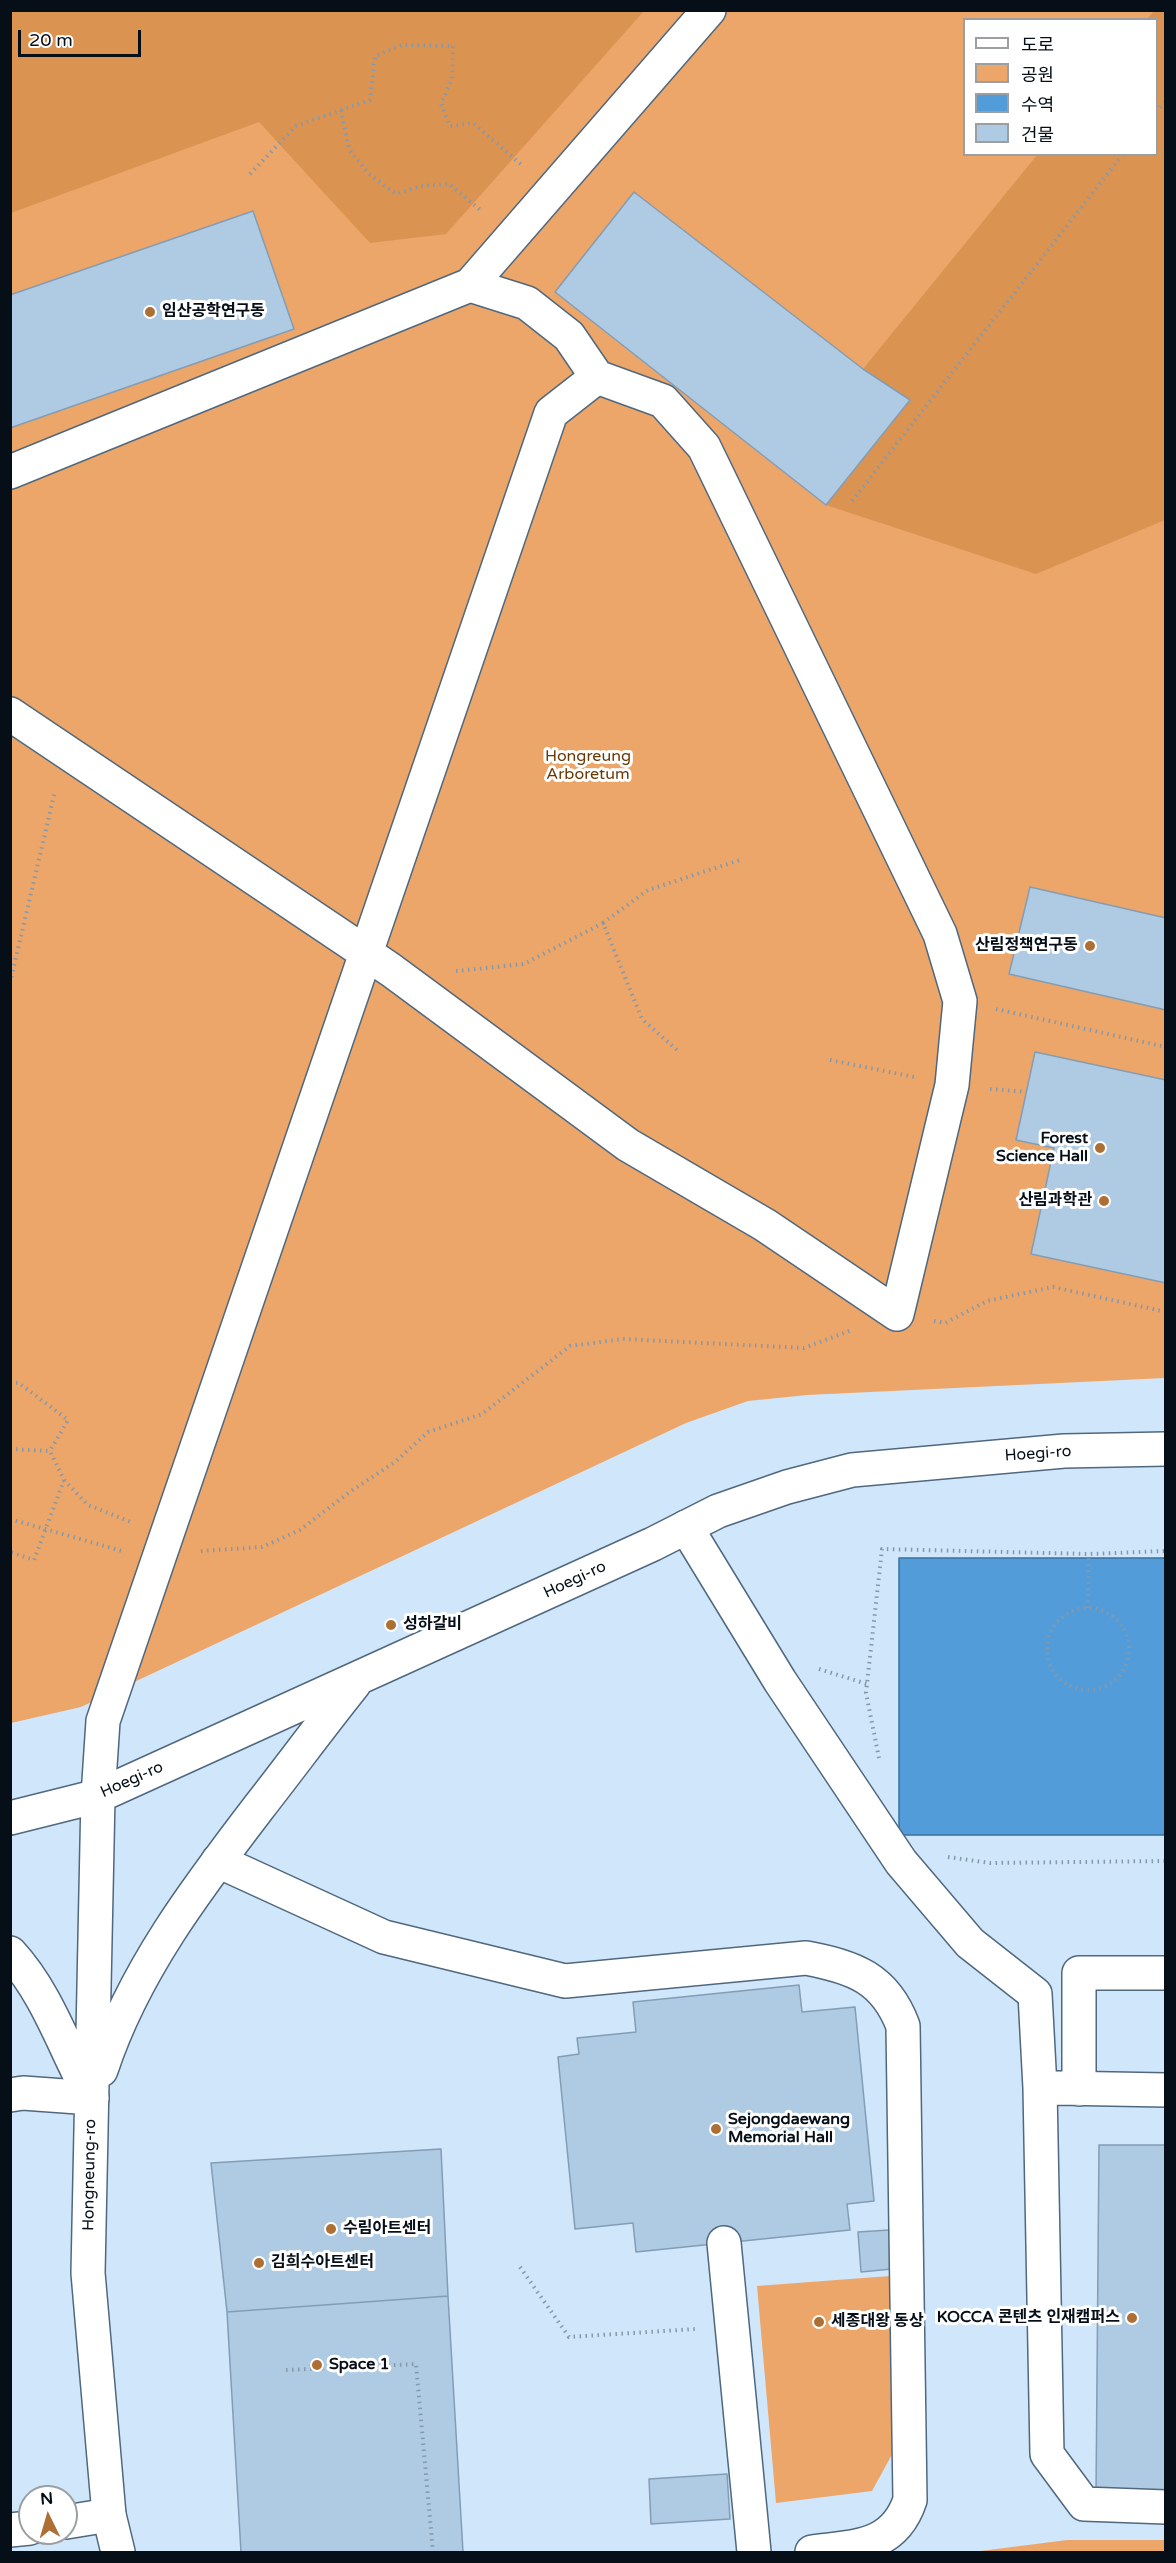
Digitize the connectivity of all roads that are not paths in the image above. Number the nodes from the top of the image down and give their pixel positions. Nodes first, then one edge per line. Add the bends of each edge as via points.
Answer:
1 (709, 10) edge
2 (470, 285) junction
3 (597, 377) junction
4 (10, 472) edge
5 (10, 714) edge
6 (366, 953) junction
7 (1166, 1449) edge
8 (687, 1527) junction
9 (359, 1679) junction
10 (98, 1797) junction
11 (10, 1818) edge
12 (218, 1861) junction
13 (10, 1953) edge
14 (1166, 1973) edge
15 (1040, 2088) junction
16 (1079, 2089) junction
17 (1166, 2090) edge
18 (10, 2095) edge
19 (92, 2098) junction
20 (724, 2243) dead end
21 (1166, 2507) edge
22 (110, 2515) junction
23 (78, 2520) edge
24 (117, 2553) edge
25 (754, 2553) edge
26 (812, 2553) edge

1 - 2 main road
2 - 3 main road via 527,303 569,336
2 - 4 main road
3 - 6 main road, Hongneung-ro via 551,413
3 - 6 main road via 663,401 704,447 940,934 960,1001 952,1085 897,1314 765,1225 628,1145
5 - 6 main road
6 - 10 main road, Hongneung-ro via 103,1720
7 - 8 main road, Hoegi-ro via 1064,1451 852,1470 767,1494
8 - 9 main road, Hoegi-ro
8 - 15 main road via 780,1681 902,1862 970,1942 1035,1994
9 - 10 main road, Hoegi-ro
9 - 12 main road
10 - 11 main road, Hoegi-ro
10 - 19 main road, Hongneung-ro
12 - 19 main road via 140,1980 112,2035
12 - 26 main road via 384,1938 565,1981 806,1958 833,1963 869,1978 894,2002 903,2026 910,2500 904,2518 888,2536 860,2546
13 - 19 main road via 40,1992
14 - 16 main road via 1079,1973
15 - 16 main road
15 - 21 main road via 1047,2454 1084,2504
16 - 17 main road
18 - 19 main road
19 - 22 main road, Hongneung-ro via 88,2273
20 - 25 main road
22 - 23 main road
22 - 24 main road, Hongneung-ro

